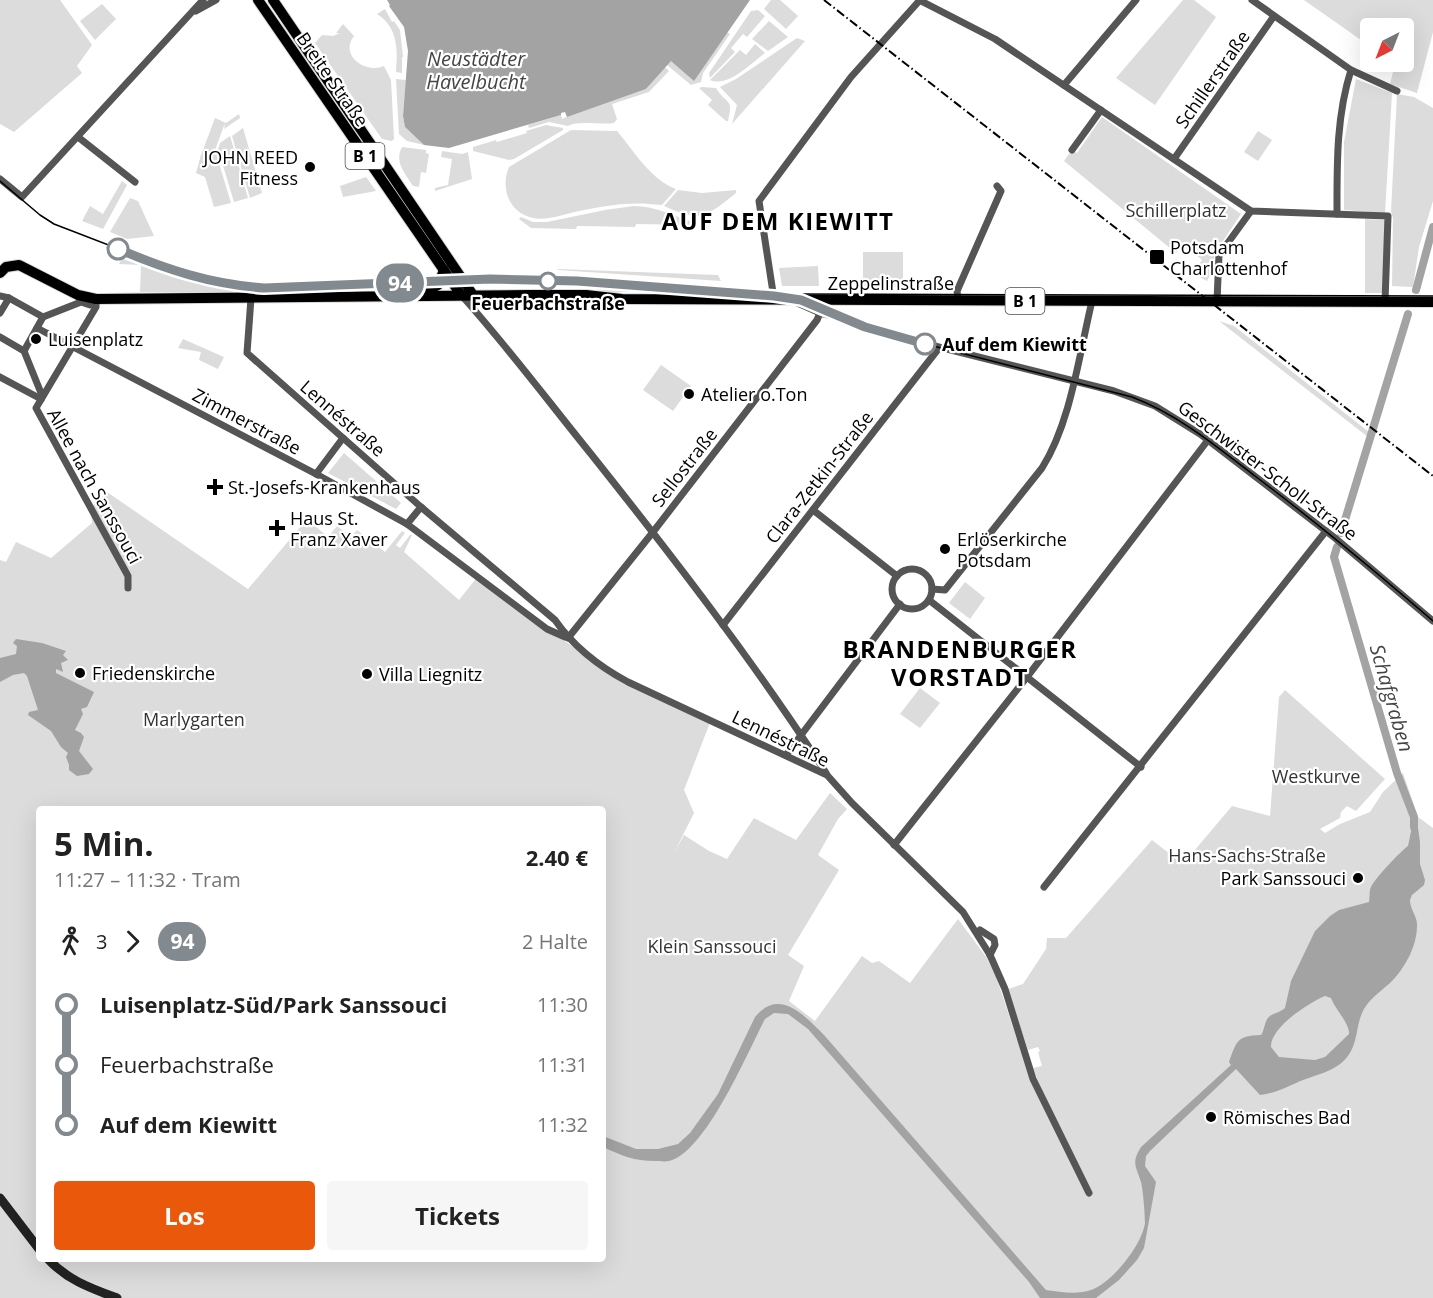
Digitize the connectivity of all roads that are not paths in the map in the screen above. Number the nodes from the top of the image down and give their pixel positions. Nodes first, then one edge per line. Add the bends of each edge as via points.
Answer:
1 (203, 0) edge
2 (216, 0) edge
3 (258, 0) edge
4 (273, 0) edge
5 (919, 0) edge
6 (1136, 0) edge
7 (1252, 0) edge
8 (191, 14) junction
9 (1274, 16) junction
10 (1351, 70) junction
11 (1064, 85) junction
12 (1397, 91) dead end
13 (1101, 110) junction
14 (78, 136) junction
15 (1072, 150) dead end
16 (1174, 159) junction
17 (0, 179) edge
18 (135, 182) dead end
19 (997, 186) dead end
20 (1251, 211) junction
21 (1337, 214) junction
22 (3, 270) edge
23 (444, 270) junction
24 (421, 295) junction
25 (461, 295) junction
26 (473, 295) junction
27 (0, 297) edge
28 (9, 298) junction
29 (251, 298) junction
30 (774, 299) junction
31 (789, 300) junction
32 (958, 300) junction
33 (1092, 301) junction
34 (1217, 301) junction
35 (93, 302) junction
36 (1385, 302) junction
37 (1433, 302) edge
38 (0, 313) edge
39 (820, 313) junction
40 (43, 317) junction
41 (37, 328) junction
42 (0, 337) edge
43 (72, 346) junction
44 (939, 348) junction
45 (24, 351) junction
46 (0, 377) edge
47 (1073, 381) junction
48 (41, 396) junction
49 (343, 438) junction
50 (1208, 440) junction
51 (316, 474) junction
52 (421, 507) junction
53 (813, 510) junction
54 (407, 524) junction
55 (1326, 531) junction
56 (653, 532) junction
57 (897, 576) junction
58 (128, 588) dead end
59 (932, 589) junction
60 (929, 600) junction
61 (900, 604) junction
62 (1433, 621) edge
63 (723, 625) junction
64 (567, 638) junction
65 (1027, 677) junction
66 (801, 735) junction
67 (786, 755) junction
68 (1141, 767) junction
69 (827, 775) junction
70 (894, 845) junction
71 (1044, 887) dead end
72 (980, 929) junction
73 (990, 955) junction
74 (1089, 1193) dead end
75 (0, 1198) edge
76 (36, 1245) edge
77 (51, 1262) edge
78 (117, 1298) edge

1 - 8 street
2 - 8 street
3 - 23 main road, Breite Straße / B 1
4 - 26 main road, Breite Straße / B 1
5 - 11 street via 995,39
5 - 30 street via 851,77 759,201
6 - 11 street
7 - 9 street
8 - 14 street
9 - 10 street
9 - 16 street, Schillerstraße
10 - 12 street
10 - 21 street via 1343,94 1338,142
11 - 13 street
13 - 15 street
13 - 16 street
14 - 17 street via 22,197
14 - 18 street
16 - 20 street
19 - 32 street via 1001,191 957,291
20 - 21 street
20 - 34 street via 1219,255
21 - 36 street via 1388,216
22 - 35 main road via 19,265
23 - 24 main road via 438,285
23 - 25 main road, Breite Straße / B 1
24 - 25 main road, Zeppelinstraße
24 - 29 main road, Zeppelinstraße
25 - 26 main road, Zeppelinstraße / B 1
25 - 56 street
26 - 30 main road, Zeppelinstraße / B 1
27 - 28 street
28 - 38 street
28 - 40 street
29 - 35 main road, Zeppelinstraße
29 - 49 street, Lennéstraße via 247,353
30 - 31 main road, Zeppelinstraße / B 1
31 - 32 main road, Zeppelinstraße / B 1
31 - 39 street, Geschwister-Scholl-Straße
32 - 33 main road, Zeppelinstraße / B 1
33 - 34 main road, Zeppelinstraße / B 1
33 - 47 street
34 - 36 main road, Zeppelinstraße / B 1
35 - 40 street via 81,302
35 - 43 street via 96,306
36 - 37 main road, Zeppelinstraße / B 1
39 - 44 street, Geschwister-Scholl-Straße
39 - 56 street, Sellostraße
40 - 41 street
41 - 43 street, Zimmerstraße
41 - 45 street
42 - 45 street
43 - 48 street
43 - 51 street, Zimmerstraße
44 - 47 street, Geschwister-Scholl-Straße
44 - 53 street, Clara-Zetkin-Straße
45 - 48 street
46 - 48 street
47 - 50 street, Geschwister-Scholl-Straße via 1149,403
47 - 59 street via 1060,433 1042,468 945,590
48 - 58 street, Allee nach Sanssouci via 36,408 128,576
49 - 51 street
49 - 52 street, Lennéstraße
50 - 55 street, Geschwister-Scholl-Straße
50 - 65 street
51 - 54 street, Zimmerstraße
52 - 54 street
52 - 64 street, Lennéstraße via 555,620
53 - 57 street
53 - 63 street, Clara-Zetkin-Straße
54 - 64 street, Lennéstraße via 548,630
55 - 62 street, Geschwister-Scholl-Straße
55 - 68 street
56 - 63 street
56 - 64 street, Sellostraße
57 - 59 street via 907,569 919,570 929,577
57 - 61 street via 892,588
59 - 60 street
60 - 61 street via 912,609
60 - 65 street
61 - 66 street
63 - 66 street
64 - 67 street, Lennéstraße via 621,678
65 - 68 street
65 - 70 street
66 - 67 street
66 - 69 street
67 - 69 street, Lennéstraße
68 - 71 street
69 - 70 street, Lennéstraße
70 - 72 street, Lennéstraße
72 - 73 street, Lennéstraße
72 - 73 street, Lennéstraße via 994,939
73 - 74 street, Lennéstraße via 1033,1078
75 - 76 street
77 - 78 street via 80,1284

